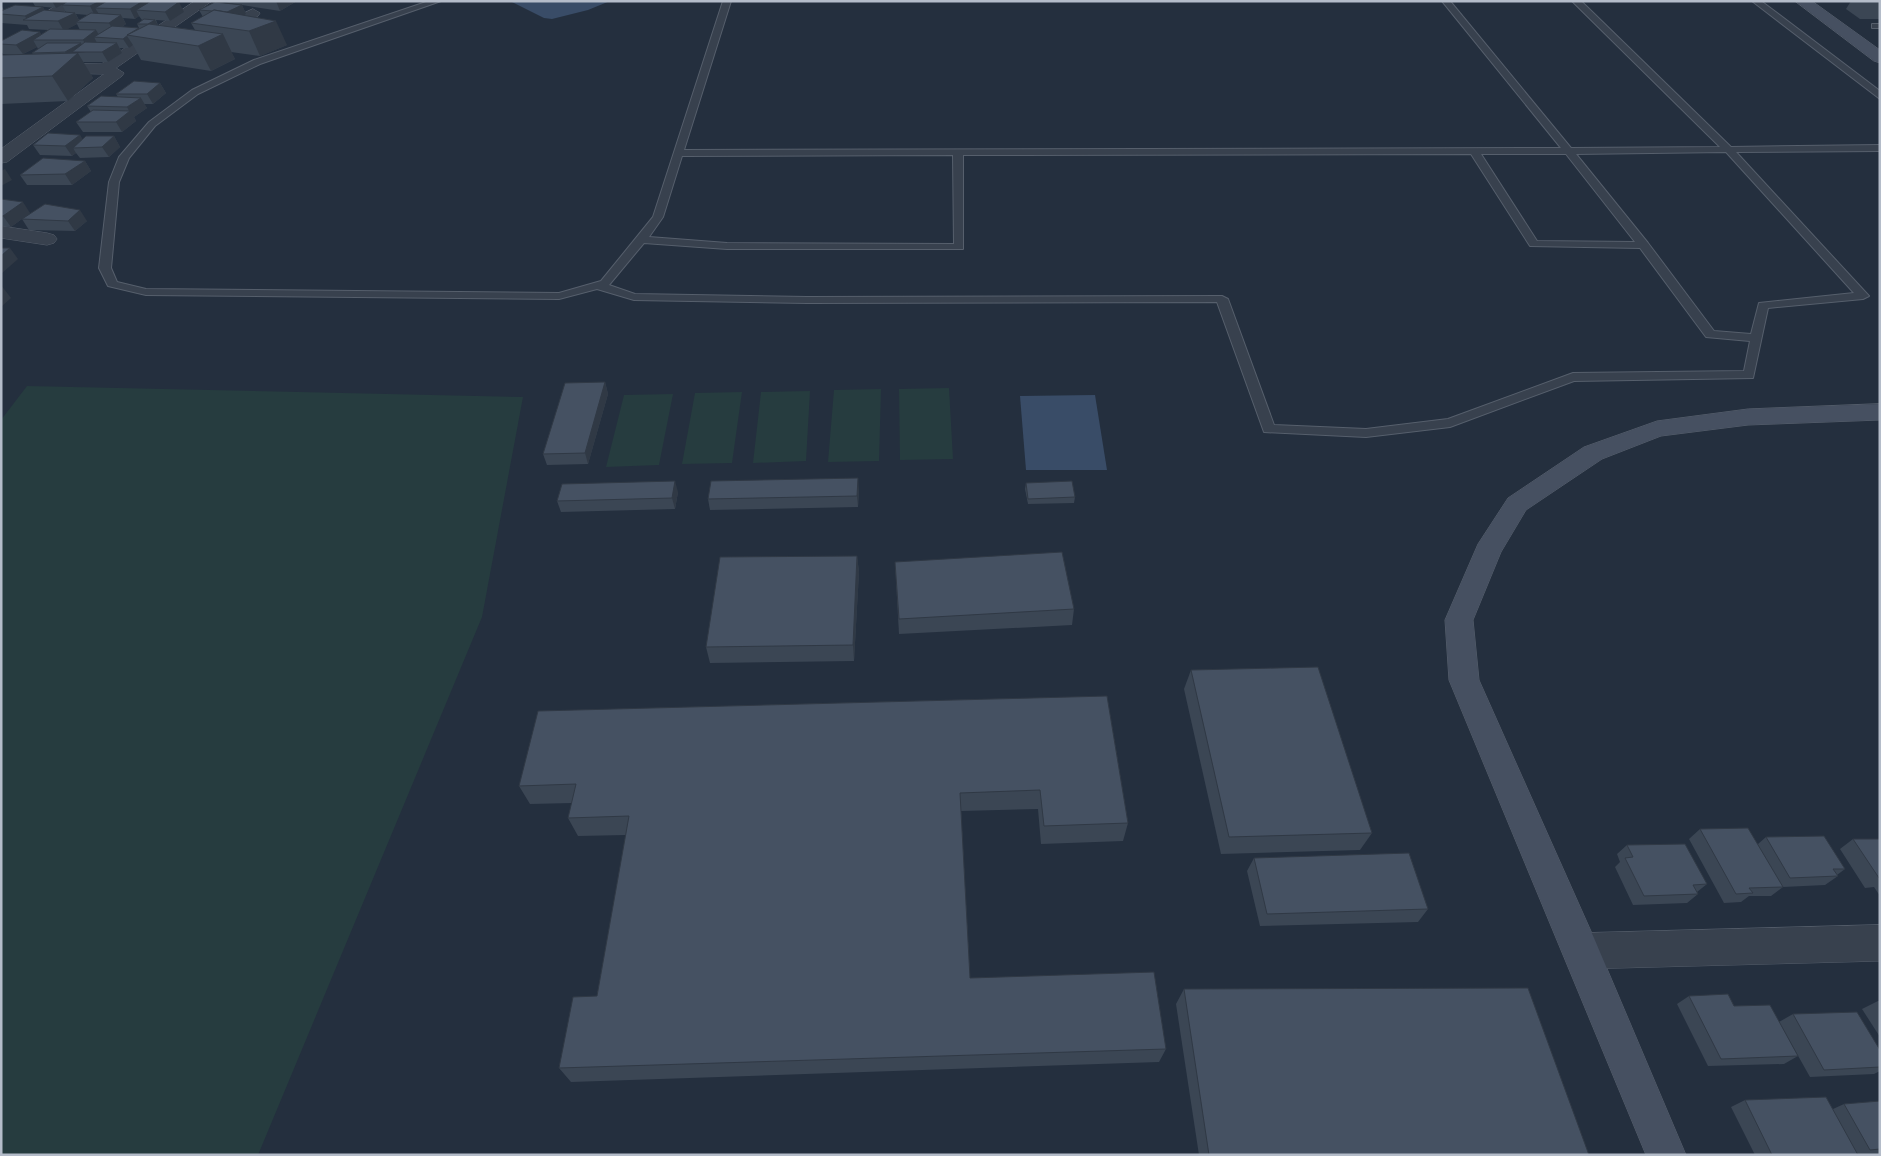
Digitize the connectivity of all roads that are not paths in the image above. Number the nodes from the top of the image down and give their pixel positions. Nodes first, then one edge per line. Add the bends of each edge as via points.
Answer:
1 (74, 1) edge
2 (205, 1) edge
3 (437, 1) edge
4 (727, 1) edge
5 (1446, 1) edge
6 (1576, 1) edge
7 (1756, 1) edge
8 (1802, 1) edge
9 (52, 13) edge
10 (253, 13) dead end
11 (144, 41) junction
12 (197, 42) edge
13 (171, 44) edge
14 (1880, 58) edge
15 (1, 67) edge
16 (104, 69) junction
17 (1880, 96) edge
18 (1880, 148) edge
19 (1729, 150) junction
20 (1570, 151) junction
21 (1474, 152) junction
22 (678, 153) junction
23 (958, 153) junction
24 (1, 158) edge
25 (1, 232) edge
26 (47, 239) dead end
27 (642, 240) junction
28 (1644, 245) junction
29 (597, 285) junction
30 (1756, 338) junction
31 (1880, 412) edge
32 (1880, 943) edge
33 (1581, 951) junction
34 (1666, 1155) edge

1 - 9 street
2 - 11 street
3 - 29 lane via 257,62 196,92 152,124 124,156 114,182 105,268 112,284 146,292 549,296
4 - 22 lane
5 - 20 lane
6 - 19 lane
7 - 17 lane
8 - 14 street
10 - 12 street
11 - 13 street
11 - 16 street
15 - 16 street
16 - 24 street via 116,73
18 - 19 lane
19 - 20 lane
19 - 30 lane via 1863,296 1763,305
20 - 21 lane
20 - 28 lane
21 - 23 lane
21 - 28 lane via 1534,244
22 - 23 lane
22 - 27 lane via 658,217
23 - 27 lane via 959,247 728,246
25 - 26 street
27 - 29 lane via 605,283
28 - 30 lane via 1710,334
29 - 30 lane via 634,297 1222,299 1269,429 1366,432 1450,423 1573,377 1749,375
31 - 33 street via 1748,417 1656,429 1593,453 1517,504 1488,551 1459,620 1464,680
32 - 33 street
33 - 34 street

